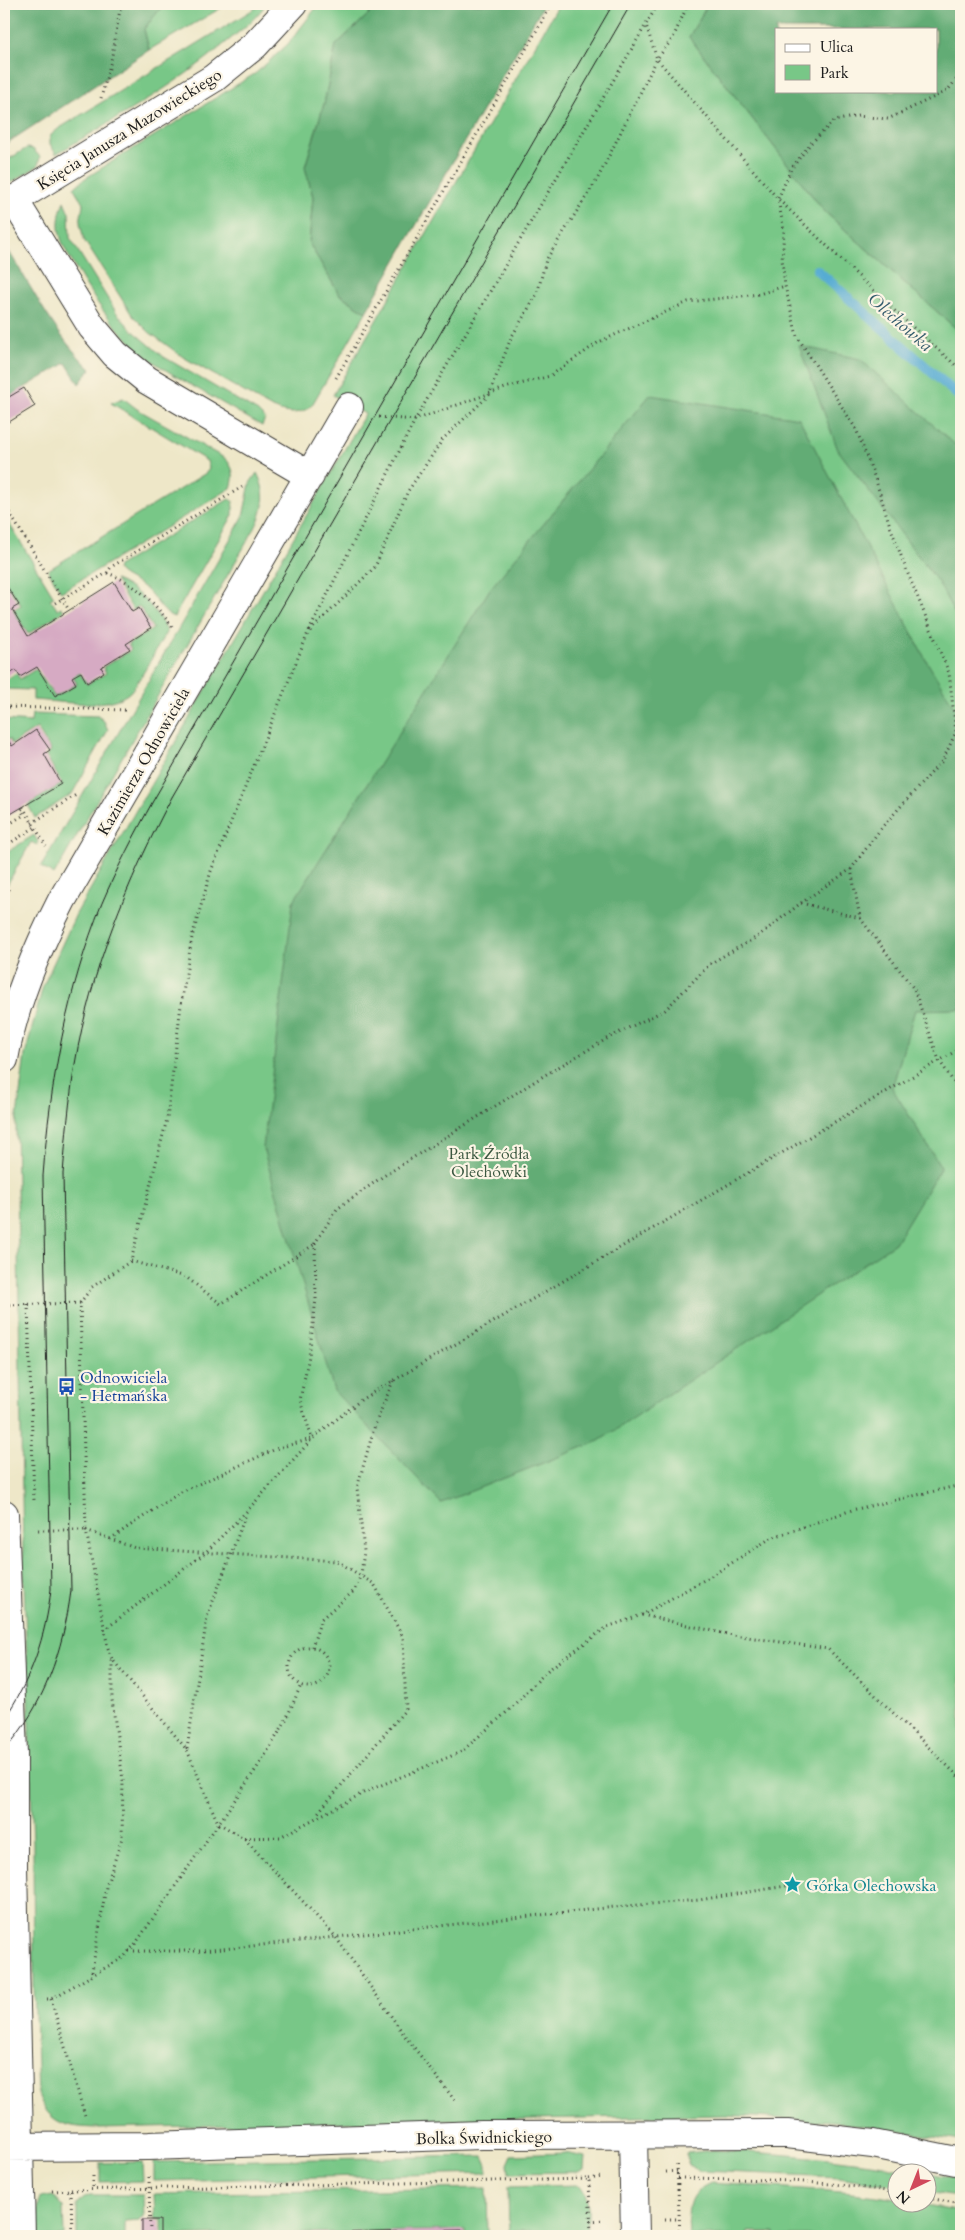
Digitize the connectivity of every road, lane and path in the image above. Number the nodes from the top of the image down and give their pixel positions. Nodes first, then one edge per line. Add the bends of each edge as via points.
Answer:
1 (121, 4) edge
2 (292, 4) edge
3 (552, 4) edge
4 (658, 4) edge
5 (688, 4) edge
6 (646, 24) junction
7 (657, 59) junction
8 (961, 74) edge
9 (101, 98) dead end
10 (778, 199) junction
11 (9, 203) edge
12 (785, 286) junction
13 (961, 370) edge
14 (490, 395) junction
15 (349, 407) junction
16 (415, 420) junction
17 (310, 476) junction
18 (242, 487) dead end
19 (4, 504) edge
20 (107, 573) junction
21 (62, 599) junction
22 (55, 604) dead end
23 (69, 610) dead end
24 (173, 628) dead end
25 (308, 633) junction
26 (4, 707) edge
27 (126, 710) dead end
28 (76, 795) dead end
29 (33, 825) junction
30 (4, 827) edge
31 (46, 846) dead end
32 (4, 847) edge
33 (851, 869) junction
34 (4, 888) edge
35 (11, 892) dead end
36 (801, 904) junction
37 (860, 918) junction
38 (961, 1048) edge
39 (4, 1059) edge
40 (939, 1060) junction
41 (961, 1093) edge
42 (316, 1243) junction
43 (131, 1261) junction
44 (80, 1303) junction
45 (28, 1304) junction
46 (4, 1305) edge
47 (394, 1381) junction
48 (312, 1439) junction
49 (961, 1485) edge
50 (34, 1508) dead end
51 (247, 1511) junction
52 (4, 1514) edge
53 (34, 1524) dead end
54 (86, 1530) junction
55 (110, 1539) junction
56 (204, 1553) junction
57 (230, 1554) junction
58 (361, 1575) junction
59 (642, 1614) junction
60 (104, 1630) junction
61 (312, 1647) junction
62 (112, 1659) junction
63 (301, 1685) junction
64 (187, 1750) junction
65 (961, 1779) edge
66 (314, 1818) junction
67 (218, 1823) junction
68 (244, 1838) junction
69 (792, 1885) dead end
70 (9, 1926) edge
71 (335, 1936) junction
72 (129, 1951) junction
73 (91, 1977) junction
74 (677, 2133) junction
75 (482, 2135) junction
76 (633, 2136) junction
77 (149, 2146) junction
78 (12, 2147) edge
79 (91, 2147) junction
80 (961, 2162) edge
81 (678, 2178) junction
82 (150, 2189) junction
83 (71, 2190) dead end
84 (93, 2190) junction
85 (888, 2191) edge
86 (938, 2200) edge
87 (961, 2204) edge
88 (21, 2236) edge
89 (150, 2236) edge
90 (591, 2236) edge
91 (635, 2236) edge
92 (680, 2236) edge

1 - 9 path
2 - 11 street, Księcia Janusza Mazowieckiego via 255,45 214,78
3 - 15 path via 327,394
4 - 6 path
5 - 7 path via 672,38
6 - 7 path
6 - 16 path
7 - 10 path
7 - 14 path via 598,178 546,260 537,294 511,338
8 - 10 path via 947,91 888,119 858,116 834,121 791,169
10 - 12 path via 784,231 782,259
10 - 13 path
11 - 17 street via 92,327 115,354 147,380
12 - 14 path via 759,294 688,302 599,342 550,376
12 - 33 path via 797,336 856,428 876,480 906,569 949,673 956,732 943,760 882,827
14 - 16 path
14 - 25 path via 443,439 408,491 375,567
15 - 16 path via 362,414
15 - 17 street, Kazimierza Odnowiciela
16 - 25 path
17 - 39 street, Kazimierza Odnowiciela via 62,900 28,973
18 - 20 path via 110,567
19 - 21 path
20 - 21 path
20 - 24 path via 127,581 143,593
21 - 22 path
21 - 23 path
25 - 43 path via 211,872 192,937 167,1119
26 - 27 path
28 - 29 path
29 - 30 path via 23,807 24,815
29 - 31 path
29 - 32 path
33 - 36 path
33 - 37 path
34 - 35 path
36 - 37 path
36 - 42 path via 758,937 711,963 665,1010 545,1075 382,1177 337,1209
37 - 40 path via 914,989
38 - 40 path
40 - 41 path
40 - 47 path
42 - 43 path via 222,1304 186,1277
42 - 48 path via 316,1299 300,1400
43 - 44 path via 92,1286
44 - 45 path
44 - 54 path
45 - 46 path
45 - 50 path
47 - 48 path via 362,1399
47 - 58 path via 374,1425 357,1488 364,1551
48 - 51 path
48 - 55 path via 278,1448 179,1493
49 - 59 path via 852,1510 771,1538
51 - 56 path
51 - 57 path
52 - 70 street via 13,1754
53 - 54 path via 34,1530
54 - 55 path
54 - 60 path
55 - 56 path via 135,1548
56 - 57 path
56 - 60 path
57 - 58 path via 337,1561
57 - 64 path via 207,1616
58 - 61 path via 354,1591 321,1619
58 - 66 path via 374,1584 403,1637 406,1709
59 - 65 path via 727,1634 828,1649
59 - 66 path via 607,1627 548,1670 461,1752 367,1791
60 - 62 path
61 - 63 path via 301,1648 292,1655 289,1666 292,1678
61 - 63 path via 322,1652 328,1661 328,1672 317,1684
62 - 64 path
62 - 73 path via 112,1700 124,1780 122,1838 106,1887
63 - 67 path via 285,1722 263,1759
64 - 67 path
66 - 68 path via 280,1837
67 - 68 path
67 - 72 path
68 - 71 path
69 - 71 path via 699,1900
70 - 78 street
71 - 72 path via 202,1951
71 - 75 path via 405,2036
72 - 73 path
73 - 79 path via 51,1999
74 - 76 street, Bolka Świdnickiego
74 - 80 street, Bolka Świdnickiego via 787,2134 873,2144
74 - 81 path
75 - 76 street, Bolka Świdnickiego
75 - 77 street, Bolka Świdnickiego
76 - 91 street
77 - 79 street, Bolka Świdnickiego
77 - 82 path
78 - 79 street, Bolka Świdnickiego
78 - 88 street
79 - 84 path
81 - 85 path via 784,2180
81 - 92 path
82 - 84 path
82 - 89 path
82 - 90 path via 589,2178
83 - 84 path
86 - 87 path

